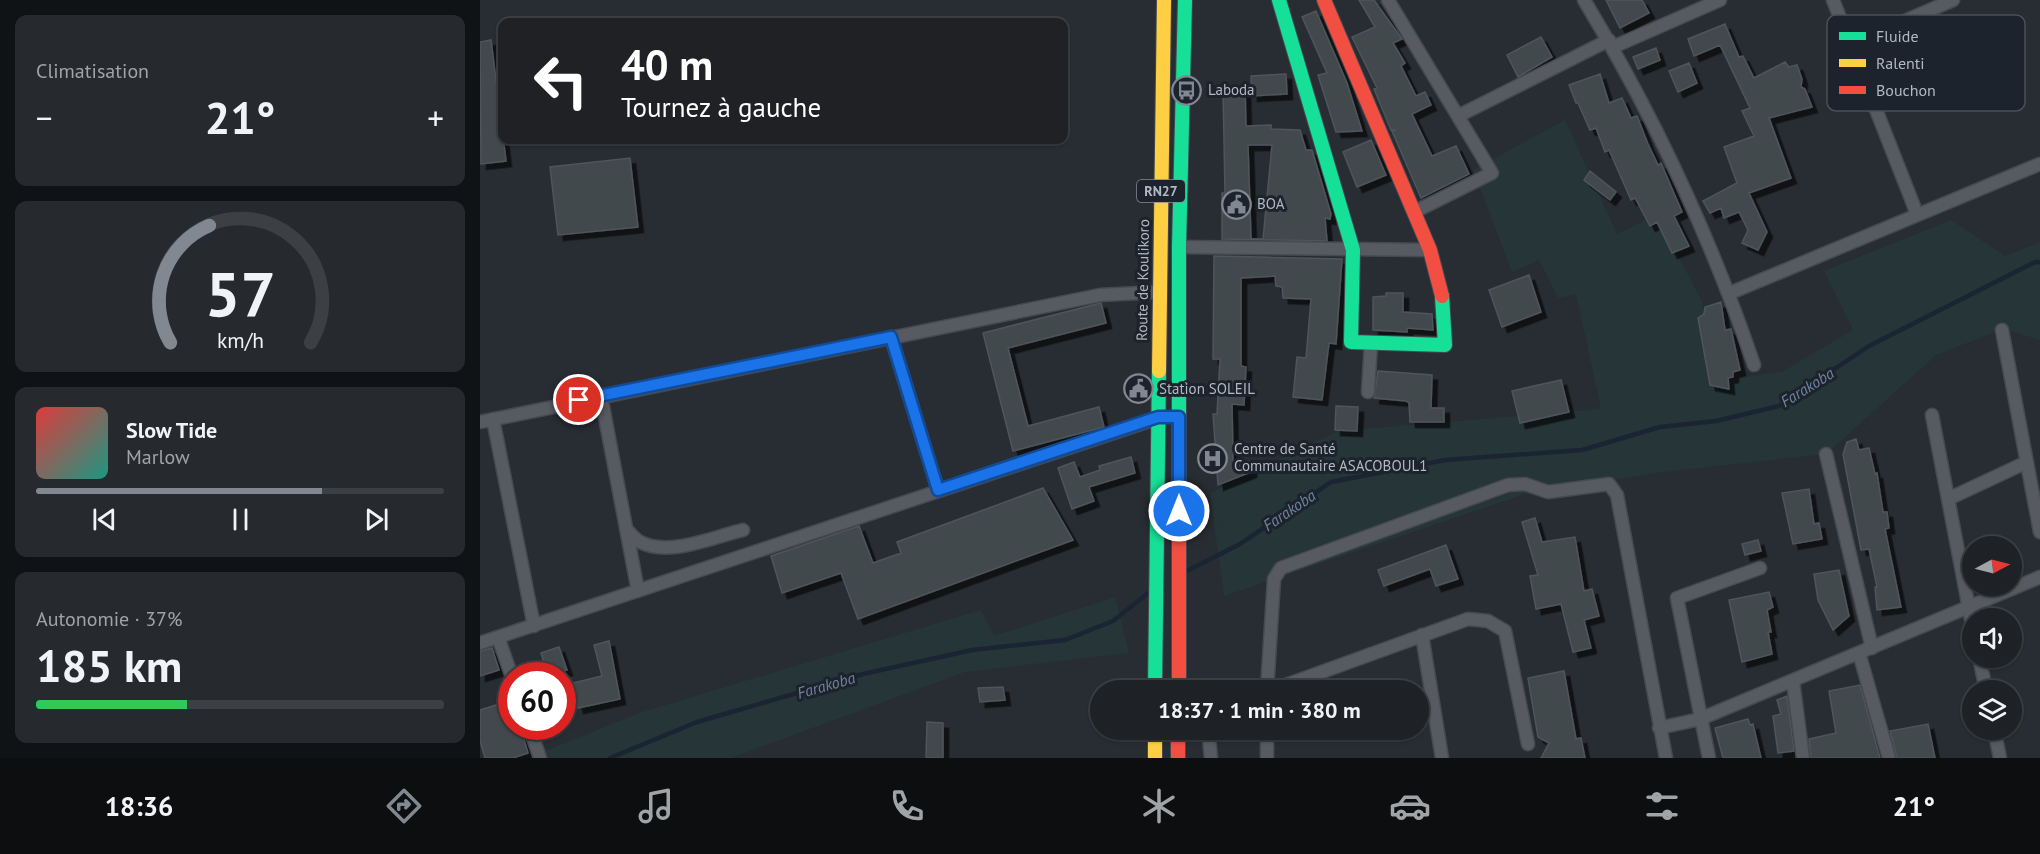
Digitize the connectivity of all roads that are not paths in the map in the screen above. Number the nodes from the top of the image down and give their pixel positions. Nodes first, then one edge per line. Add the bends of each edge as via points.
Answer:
1 (1164, 0) edge
2 (1185, 0) edge
3 (1281, 0) edge
4 (1324, 0) edge
5 (1388, 0) edge
6 (1584, 0) edge
7 (1720, 0) edge
8 (1833, 0) edge
9 (1953, 0) edge
10 (1839, 15) edge
11 (1919, 15) edge
12 (1611, 44) junction
13 (1878, 111) edge
14 (1458, 116) junction
15 (2040, 164) edge
16 (1414, 212) junction
17 (1917, 214) junction
18 (1179, 247) junction
19 (1353, 250) junction
20 (1430, 250) junction
21 (1159, 292) junction
22 (1730, 293) junction
23 (2002, 330) dead end
24 (891, 337) junction
25 (1371, 343) junction
26 (1754, 365) dead end
27 (1368, 392) dead end
28 (601, 396) junction
29 (1932, 415) dead end
30 (1158, 417) junction
31 (1179, 417) junction
32 (486, 421) edge
33 (1826, 454) dead end
34 (2027, 462) junction
35 (938, 490) junction
36 (1948, 499) junction
37 (626, 529) junction
38 (743, 530) dead end
39 (2040, 532) edge
40 (1760, 568) dead end
41 (2040, 577) edge
42 (638, 591) junction
43 (1969, 607) junction
44 (534, 626) junction
45 (1422, 635) junction
46 (498, 637) junction
47 (480, 643) edge
48 (1872, 648) junction
49 (1859, 653) junction
50 (507, 662) edge
51 (1155, 680) edge
52 (1179, 680) edge
53 (1268, 680) edge
54 (1299, 680) edge
55 (1794, 681) junction
56 (1700, 719) junction
57 (1659, 728) junction
58 (534, 740) edge
59 (1155, 740) edge
60 (1178, 740) edge
61 (1209, 740) edge
62 (1267, 740) edge
63 (1996, 740) edge
64 (1528, 744) dead end
65 (540, 758) edge
66 (1155, 758) edge
67 (1178, 758) edge
68 (1211, 758) edge
69 (1267, 758) edge
70 (1442, 758) edge
71 (1666, 758) edge
72 (1709, 758) edge
73 (1803, 758) edge
74 (1889, 758) edge
75 (2000, 758) edge

1 - 21 main road, Route de Koulikoro / RN27
2 - 18 main road, RN27
3 - 19 main road
4 - 16 main road
5 - 14 street
6 - 12 street
7 - 12 street
8 - 10 street
9 - 11 street
12 - 14 street
12 - 22 street
13 - 17 street
14 - 16 street via 1492,173
15 - 17 street
16 - 20 main road
17 - 22 street
18 - 19 street
18 - 31 main road, RN27
19 - 20 street
19 - 25 main road via 1351,342
20 - 25 main road via 1442,294 1445,345
21 - 24 street via 1100,295
21 - 30 main road, Route de Koulikoro / RN27
22 - 26 street
23 - 34 street
24 - 28 street
24 - 35 street
25 - 27 street
28 - 32 street
28 - 37 street
29 - 36 street
30 - 31 street
30 - 35 street
30 - 51 main road, RN27
31 - 52 main road, RN27
32 - 44 street
33 - 48 street
34 - 36 street
34 - 39 street
35 - 42 street
36 - 43 street
37 - 38 street via 639,542 676,547
37 - 42 street
40 - 56 street via 1677,598
41 - 43 street
42 - 44 street
43 - 48 street
44 - 46 street
45 - 54 street
45 - 64 street via 1468,619 1488,621 1505,631
45 - 70 street
46 - 47 street
46 - 50 street
48 - 49 street
49 - 55 street
49 - 74 street
53 - 57 street via 1274,579 1281,568 1508,485 1525,484 1548,492 1609,484 1617,495
55 - 56 street
55 - 73 street
56 - 57 street
56 - 72 street
57 - 71 street
58 - 65 street
59 - 66 main road
60 - 67 main road
61 - 68 street
62 - 69 street
63 - 75 street

